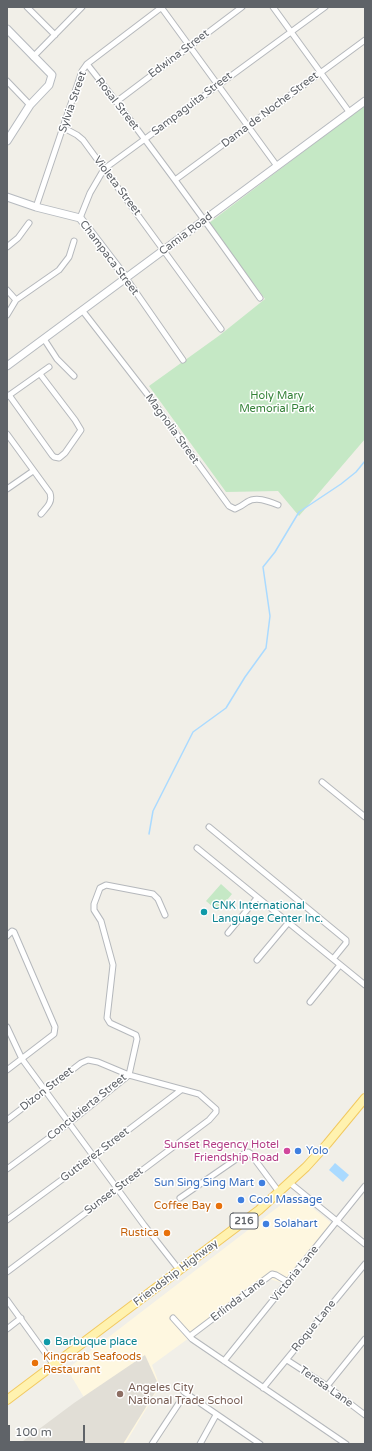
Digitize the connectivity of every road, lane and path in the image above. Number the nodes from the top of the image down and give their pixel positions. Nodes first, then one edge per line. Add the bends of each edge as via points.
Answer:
1 (27, 7) edge
2 (82, 7) edge
3 (161, 7) edge
4 (242, 7) edge
5 (273, 7) edge
6 (325, 7) edge
7 (7, 30) edge
8 (292, 32) junction
9 (55, 35) junction
10 (365, 40) edge
11 (190, 45) junction
12 (33, 57) junction
13 (87, 64) junction
14 (320, 72) junction
15 (7, 81) edge
16 (219, 84) junction
17 (365, 101) edge
18 (116, 102) junction
19 (30, 105) junction
20 (350, 113) junction
21 (248, 125) junction
22 (64, 128) junction
23 (145, 140) junction
24 (7, 141) edge
25 (277, 166) junction
26 (104, 169) junction
27 (175, 180) junction
28 (7, 197) edge
29 (36, 207) junction
30 (80, 218) junction
31 (205, 220) junction
32 (29, 223) dead end
33 (74, 241) dead end
34 (7, 247) edge
35 (165, 250) junction
36 (126, 278) junction
37 (7, 290) edge
38 (260, 298) dead end
39 (16, 300) junction
40 (82, 310) junction
41 (7, 315) edge
42 (221, 329) dead end
43 (44, 339) junction
44 (183, 360) dead end
45 (7, 366) edge
46 (49, 367) dead end
47 (40, 374) junction
48 (74, 376) dead end
49 (8, 396) edge
50 (7, 434) edge
51 (33, 471) junction
52 (7, 489) edge
53 (278, 505) dead end
54 (41, 514) dead end
55 (322, 782) dead end
56 (365, 818) edge
57 (209, 827) dead end
58 (197, 848) dead end
59 (257, 898) junction
60 (165, 915) dead end
61 (288, 923) junction
62 (228, 932) dead end
63 (7, 936) edge
64 (333, 959) junction
65 (257, 960) dead end
66 (340, 965) junction
67 (365, 985) edge
68 (310, 1002) dead end
69 (7, 1027) edge
70 (22, 1059) junction
71 (7, 1070) edge
72 (129, 1075) junction
73 (46, 1090) junction
74 (181, 1090) junction
75 (365, 1098) edge
76 (7, 1120) edge
77 (69, 1123) junction
78 (94, 1156) junction
79 (7, 1169) edge
80 (290, 1183) junction
81 (365, 1186) edge
82 (118, 1188) junction
83 (279, 1192) junction
84 (180, 1198) dead end
85 (7, 1220) edge
86 (337, 1222) junction
87 (365, 1244) edge
88 (365, 1264) edge
89 (180, 1271) junction
90 (7, 1272) edge
91 (288, 1282) junction
92 (7, 1300) edge
93 (21, 1318) junction
94 (174, 1318) dead end
95 (7, 1329) edge
96 (190, 1336) junction
97 (365, 1339) edge
98 (287, 1360) junction
99 (224, 1361) junction
100 (54, 1365) junction
101 (327, 1386) junction
102 (263, 1388) junction
103 (184, 1392) dead end
104 (7, 1400) edge
105 (179, 1403) dead end
106 (216, 1415) junction
107 (365, 1415) edge
108 (257, 1443) edge
109 (152, 1444) edge
110 (200, 1444) edge
111 (346, 1444) edge

1 - 9 street
2 - 9 street
3 - 11 street
3 - 13 street, Sylvia Street
4 - 11 street, Edwina Street
5 - 8 street
6 - 8 street, Sampaguita Street
7 - 12 street
8 - 14 street
8 - 16 street, Sampaguita Street
9 - 12 street
10 - 14 street, Dama de Noche Street
11 - 16 street
11 - 18 street, Edwina Street
12 - 19 street via 52,75 49,85
13 - 18 street, Rosal Street
13 - 22 street, Sylvia Street via 82,71
14 - 20 street
14 - 21 street, Dama de Noche Street
15 - 19 street
16 - 21 street
16 - 23 street, Sampaguita Street
17 - 20 street, Camia Road
18 - 23 street, Rosal Street
19 - 24 street
20 - 25 street, Camia Road
21 - 25 street
21 - 27 street, Dama de Noche Street
22 - 26 street, Violeta Street via 83,140
22 - 29 street, Sylvia Street
23 - 26 street, Sampaguita Street
23 - 27 street, Rosal Street
25 - 31 street, Camia Road
26 - 30 street, Sampaguita Street via 90,193
26 - 35 street, Violeta Street
27 - 31 street, Rosal Street
28 - 29 street, Champaca Street
29 - 30 street, Champaca Street
30 - 36 street, Champaca Street
31 - 35 street, Camia Road
31 - 38 street, Rosal Street
32 - 34 street via 18,238
33 - 39 street via 69,256 59,270
35 - 36 street, Camia Road
35 - 42 street, Violeta Street
36 - 40 street, Camia Road
36 - 44 street, Champaca Street
37 - 39 street
39 - 41 street
40 - 43 street, Camia Road
40 - 53 street, Magnolia Street via 229,506 235,508 257,499
43 - 45 street, Camia Road
43 - 48 street via 57,359
46 - 47 street
47 - 49 street
47 - 49 street via 80,430 59,458 52,455
50 - 51 street
51 - 52 street
51 - 54 street via 51,496 50,502
55 - 56 street
57 - 64 street via 346,940
58 - 59 street
59 - 61 street
59 - 62 street
60 - 72 street, Concubierta Street via 153,894 120,887 103,886 94,904 113,965 107,1018 110,1023 136,1035 137,1039
61 - 64 street
61 - 65 street
63 - 70 street via 14,932 55,1027 54,1034
64 - 66 street
66 - 67 street
66 - 68 street
69 - 70 street
70 - 71 street
70 - 73 street
72 - 73 street, Dizon Street via 88,1060
72 - 74 street
72 - 77 street, Concubierta Street
73 - 76 street, Dizon Street
73 - 77 street
74 - 78 street, Guttierez Street
74 - 82 street, Sunset Street via 199,1094 216,1109 216,1112
75 - 80 main road, Friendship Highway / 216
77 - 78 street
77 - 79 street, Concubierta Street
78 - 82 street
78 - 85 street, Guttierez Street
80 - 83 main road, Friendship Highway / 216
80 - 86 street
81 - 86 street, Victoria Lane
82 - 89 street
82 - 90 street, Sunset Street
83 - 84 street via 248,1152
83 - 89 main road, Friendship Highway / 216
86 - 87 street
86 - 91 street, Victoria Lane
88 - 98 street, Roque Lane
89 - 100 main road, Friendship Highway / 216
91 - 96 street, Erlinda Lane via 272,1274
91 - 99 street, Victoria Lane
92 - 93 street
93 - 95 street
93 - 100 street
94 - 96 street
96 - 99 street
97 - 101 street
98 - 101 street, Teresa Lane
98 - 102 street, Roque Lane
99 - 102 street
100 - 104 main road, Friendship Highway / 216
101 - 107 street, Teresa Lane
102 - 111 street
103 - 106 street
105 - 109 street
106 - 108 street
106 - 110 street

